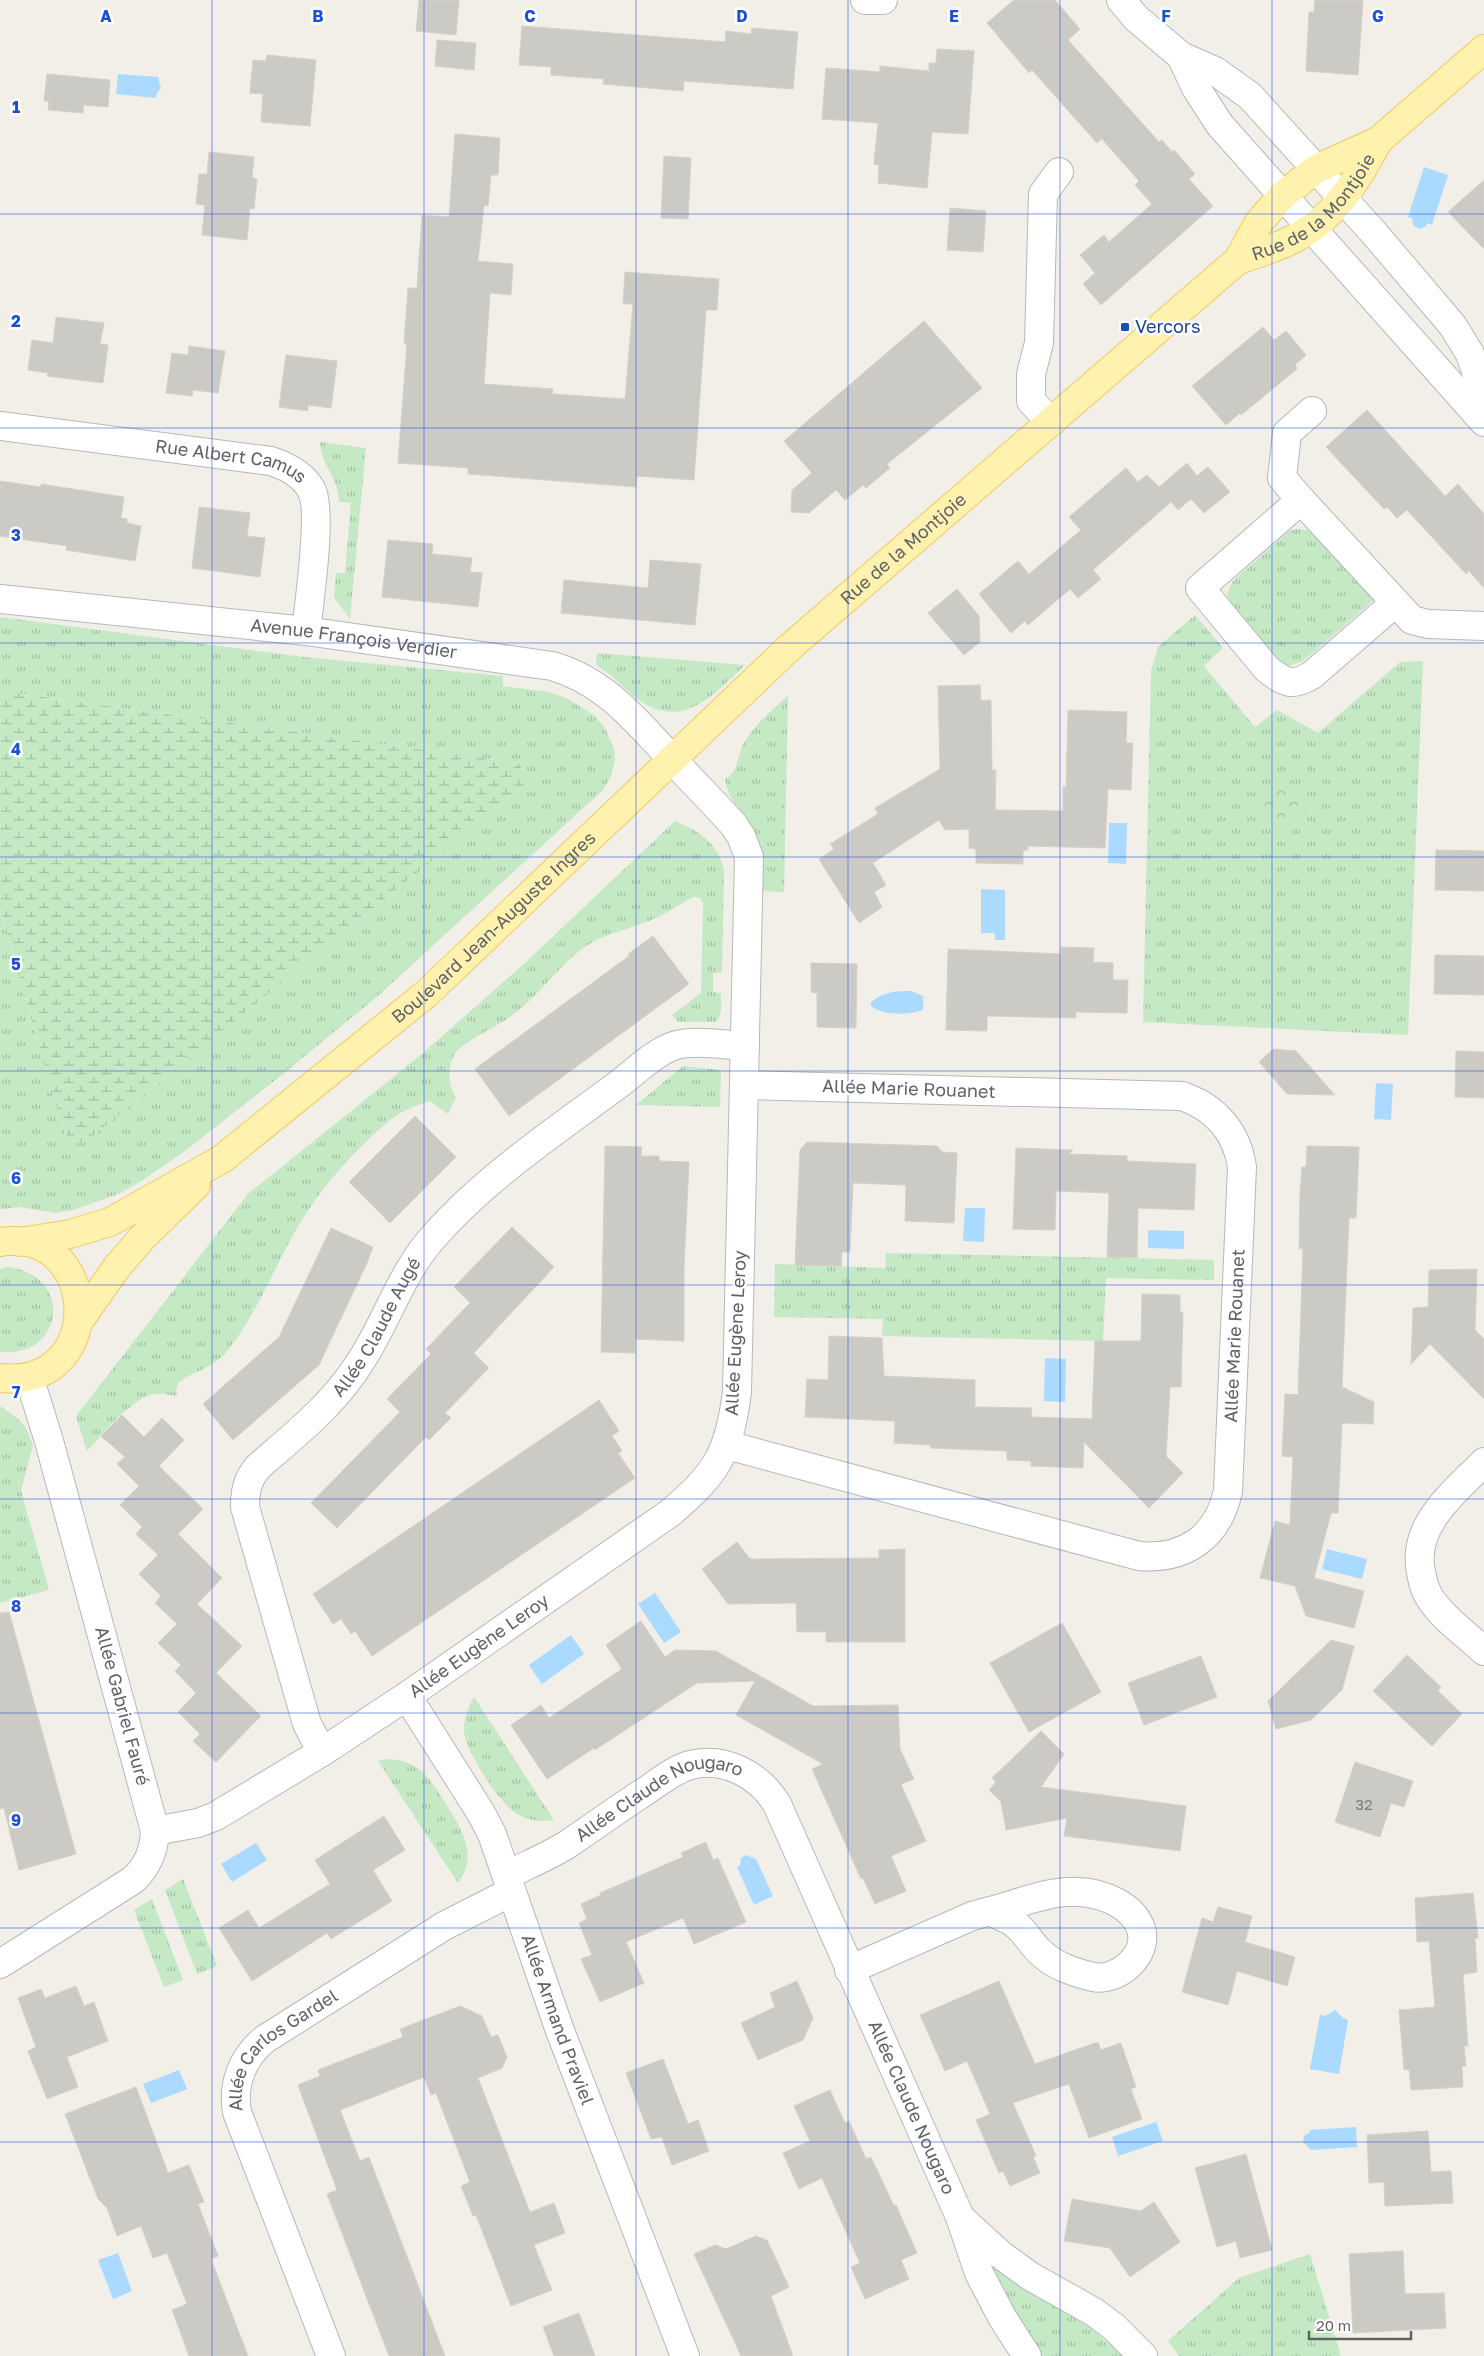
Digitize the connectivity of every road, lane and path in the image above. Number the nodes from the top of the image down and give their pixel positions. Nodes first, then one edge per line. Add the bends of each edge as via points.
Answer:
1 (865, 0) edge
2 (883, 0) edge
3 (1121, 0) edge
4 (1484, 49) edge
5 (1181, 56) junction
6 (1378, 142) junction
7 (1316, 169) junction
8 (1059, 172) dead end
9 (1282, 196) junction
10 (1343, 199) junction
11 (1311, 229) junction
12 (1238, 260) junction
13 (1484, 395) edge
14 (1312, 411) dead end
15 (1051, 422) junction
16 (1484, 422) edge
17 (0, 426) edge
18 (1301, 500) junction
19 (0, 599) edge
20 (1394, 603) junction
21 (1484, 626) edge
22 (306, 632) junction
23 (759, 677) joint
24 (673, 760) junction
25 (745, 1046) junction
26 (744, 1085) junction
27 (216, 1164) junction
28 (10, 1242) edge
29 (79, 1321) junction
30 (29, 1377) junction
31 (0, 1378) edge
32 (727, 1445) junction
33 (1484, 1462) edge
34 (1484, 1651) edge
35 (407, 1696) junction
36 (322, 1752) junction
37 (155, 1831) junction
38 (509, 1884) junction
39 (990, 1911) junction
40 (0, 1964) edge
41 (849, 1970) junction
42 (960, 2217) junction
43 (330, 2356) edge
44 (685, 2356) edge
45 (1027, 2356) edge
46 (1143, 2356) edge

1 - 2 street
3 - 5 street via 1136,18
4 - 6 main road, Rue de la Montjoie
5 - 7 street via 1215,72 1250,96
5 - 9 street via 1196,88 1220,125
6 - 7 main road, Rue de la Montjoie
6 - 10 main road, Rue de la Montjoie
7 - 9 main road, Rue de la Montjoie
7 - 10 street
8 - 15 street via 1043,194 1039,343 1031,374 1031,401
9 - 11 street
9 - 12 main road, Rue de la Montjoie via 1259,222
10 - 11 main road, Rue de la Montjoie
10 - 13 street via 1453,326 1470,354
11 - 12 main road, Rue de la Montjoie via 1291,241
11 - 16 street
12 - 15 main road, Rue de la Montjoie
14 - 18 street via 1287,433 1282,478
15 - 23 main road, Rue de la Montjoie
17 - 22 street, Rue Albert Camus via 271,461 287,468 308,484 316,504
18 - 20 street
18 - 20 street via 1200,588 1267,669 1280,679 1301,682
19 - 22 street, Avenue François Verdier
20 - 21 street via 1419,622
22 - 24 street, Avenue François Verdier via 567,670 613,697
23 - 24 main road, Boulevard Jean-Auguste Ingres
24 - 25 street, Allée Eugène Leroy via 733,824 746,846 749,870
24 - 27 main road, Boulevard Jean-Auguste Ingres via 426,994
25 - 26 street, Allée Eugène Leroy
25 - 36 street, Allée Claude Augé via 684,1044 666,1049 484,1188 452,1217 410,1268 365,1356 342,1389 313,1420 250,1476 246,1486 246,1507 307,1724
26 - 32 street, Allée Eugène Leroy via 737,1392
26 - 32 street, Allée Marie Rouanet via 1182,1096 1212,1111 1233,1137 1242,1167 1228,1491 1218,1520 1206,1536 1171,1555 1150,1557
27 - 28 main road, Boulevard Jean-Auguste Ingres via 110,1222 70,1234
27 - 29 main road, Boulevard Jean-Auguste Ingres via 142,1238
28 - 29 main road via 47,1251 68,1271 78,1295
29 - 30 main road via 73,1340 62,1356 42,1372
30 - 31 main road
30 - 37 street, Allée Gabriel Fauré
32 - 35 street, Allée Eugène Leroy via 712,1473 670,1514
33 - 34 street via 1429,1523 1422,1539 1419,1565 1431,1600
35 - 36 street, Allée Eugène Leroy
35 - 38 street, Allée Armand Praviel via 481,1812
36 - 37 street, Allée Eugène Leroy via 216,1816
37 - 40 street, Allée Gabriel Fauré via 151,1857 134,1880
38 - 41 street, Allée Claude Nougaro via 689,1765 704,1763 732,1767 747,1772 760,1782 777,1804
38 - 43 street, Allée Carlos Gardel via 264,2039 252,2051 240,2072 236,2090 237,2112
38 - 44 street, Allée Armand Praviel via 559,2028
39 - 39 street via 1014,1922 1053,1962 1094,1977 1105,1978 1130,1964 1137,1957 1142,1938 1137,1921 1122,1906 1112,1899 1079,1892 1043,1896
39 - 41 street
41 - 42 street, Allée Claude Nougaro
42 - 45 street, Allée Claude Nougaro via 988,2292
42 - 46 street, Allée Claude Nougaro via 1001,2256 1046,2287 1114,2326

